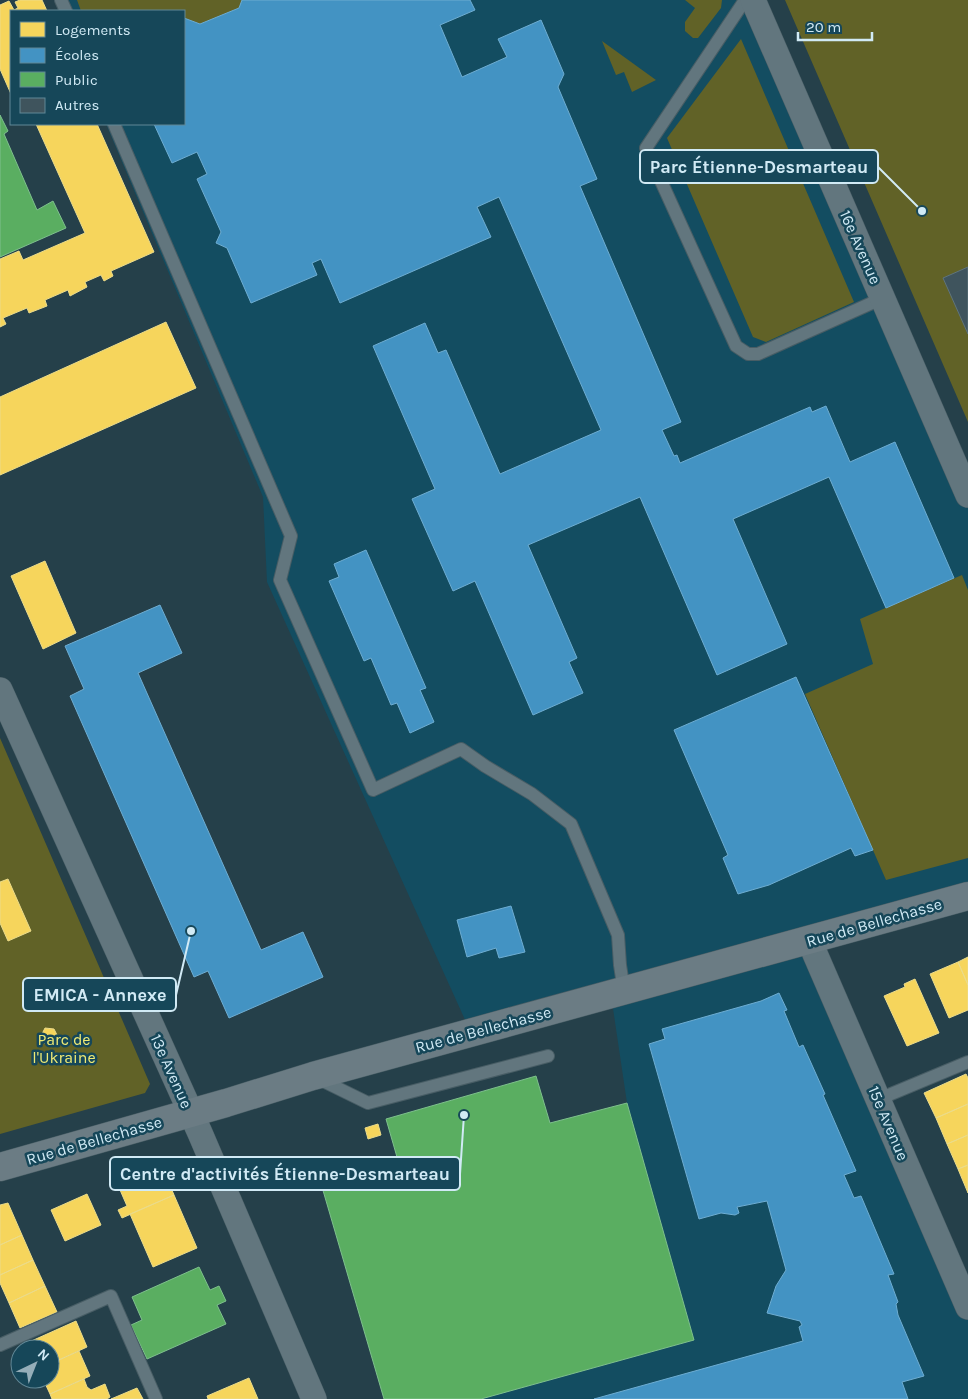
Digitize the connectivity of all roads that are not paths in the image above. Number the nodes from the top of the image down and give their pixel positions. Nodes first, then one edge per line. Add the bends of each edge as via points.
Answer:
1 (745, 0) edge
2 (753, 0) edge
3 (114, 125) edge
4 (883, 298) junction
5 (968, 495) edge
6 (0, 690) edge
7 (968, 896) edge
8 (808, 940) junction
9 (624, 991) junction
10 (548, 1056) dead end
11 (968, 1062) edge
12 (313, 1076) junction
13 (879, 1099) junction
14 (191, 1113) junction
15 (0, 1167) edge
16 (968, 1306) edge
17 (0, 1345) edge
18 (156, 1399) edge
19 (314, 1399) edge

1 - 4 lane via 646,148 736,346 748,354 758,354
2 - 4 street, 16e Avenue
3 - 9 lane via 291,536 280,580 373,790 461,749 532,794 571,824 618,935
4 - 5 street, 16e Avenue
6 - 14 street, 13e Avenue
7 - 8 street, Rue de Bellechasse
8 - 9 street, Rue de Bellechasse
8 - 13 street, 15e Avenue
9 - 12 street, Rue de Bellechasse
10 - 12 lane via 368,1103
11 - 13 lane
12 - 14 street, Rue de Bellechasse
13 - 16 street, 15e Avenue
14 - 15 street, Rue de Bellechasse
14 - 19 street, 13e Avenue
17 - 18 lane via 111,1296

